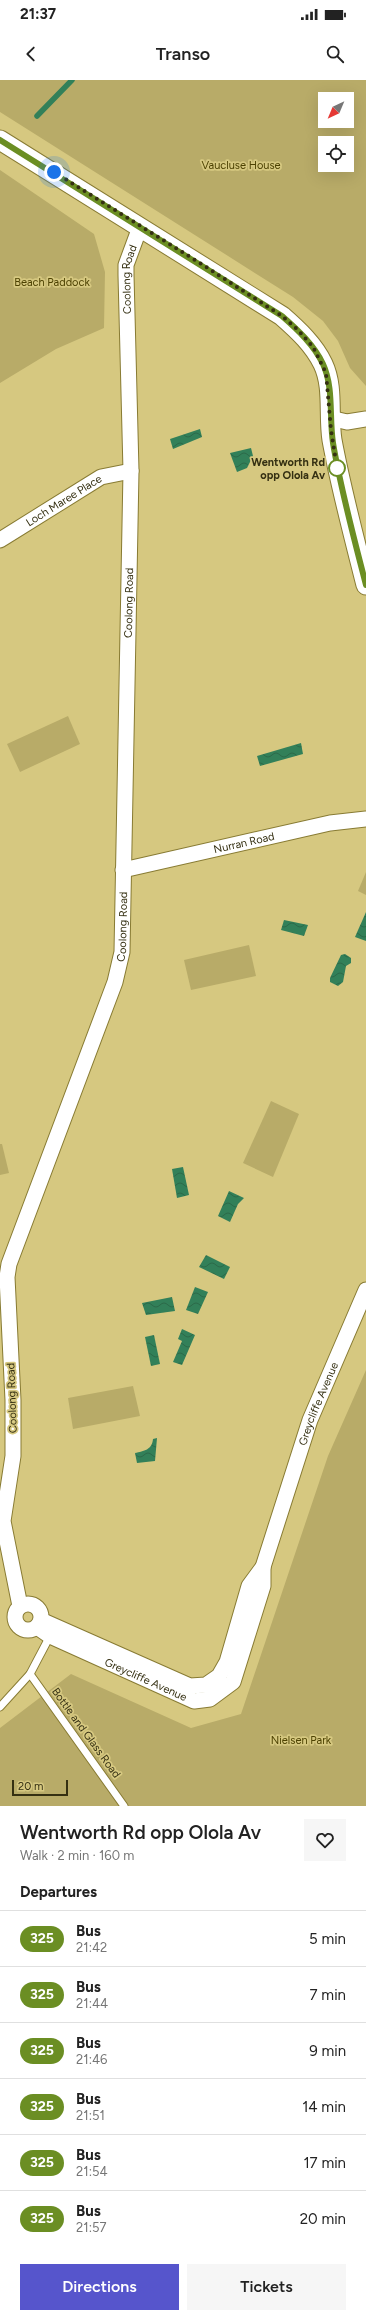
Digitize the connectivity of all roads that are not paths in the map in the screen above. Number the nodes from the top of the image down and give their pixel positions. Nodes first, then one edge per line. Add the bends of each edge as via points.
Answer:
1 (0, 140) edge
2 (140, 227) junction
3 (330, 418) junction
4 (366, 419) edge
5 (131, 471) junction
6 (0, 540) edge
7 (366, 585) edge
8 (366, 819) edge
9 (123, 870) junction
10 (366, 1290) edge
11 (263, 1567) junction
12 (20, 1606) junction
13 (39, 1623) junction
14 (50, 1636) junction
15 (30, 1674) junction
16 (0, 1707) edge
17 (124, 1806) edge

1 - 2 street
2 - 3 street via 275,312 298,330 313,347 326,373
2 - 5 street, Coolong Road via 126,264
3 - 4 street via 347,422
3 - 7 street via 337,467
5 - 6 street, Loch Maree Place via 102,477
5 - 9 street, Coolong Road
8 - 9 street, Nurran Road via 330,823
9 - 12 street, Coolong Road via 120,968 9,1264 7,1277 13,1456 3,1521
10 - 11 street, Greycliffe Avenue via 310,1420
11 - 13 street, Greycliffe Avenue via 249,1586 227,1662 219,1676 206,1685 190,1686
11 - 14 street, Greycliffe Avenue via 263,1586 233,1682 210,1700 194,1701
12 - 13 street via 35,1606 39,1611
12 - 13 street via 14,1617 18,1626 27,1630
13 - 14 street, Greycliffe Avenue
14 - 15 lane
15 - 16 lane
15 - 17 lane, Bottle and Glass Road

